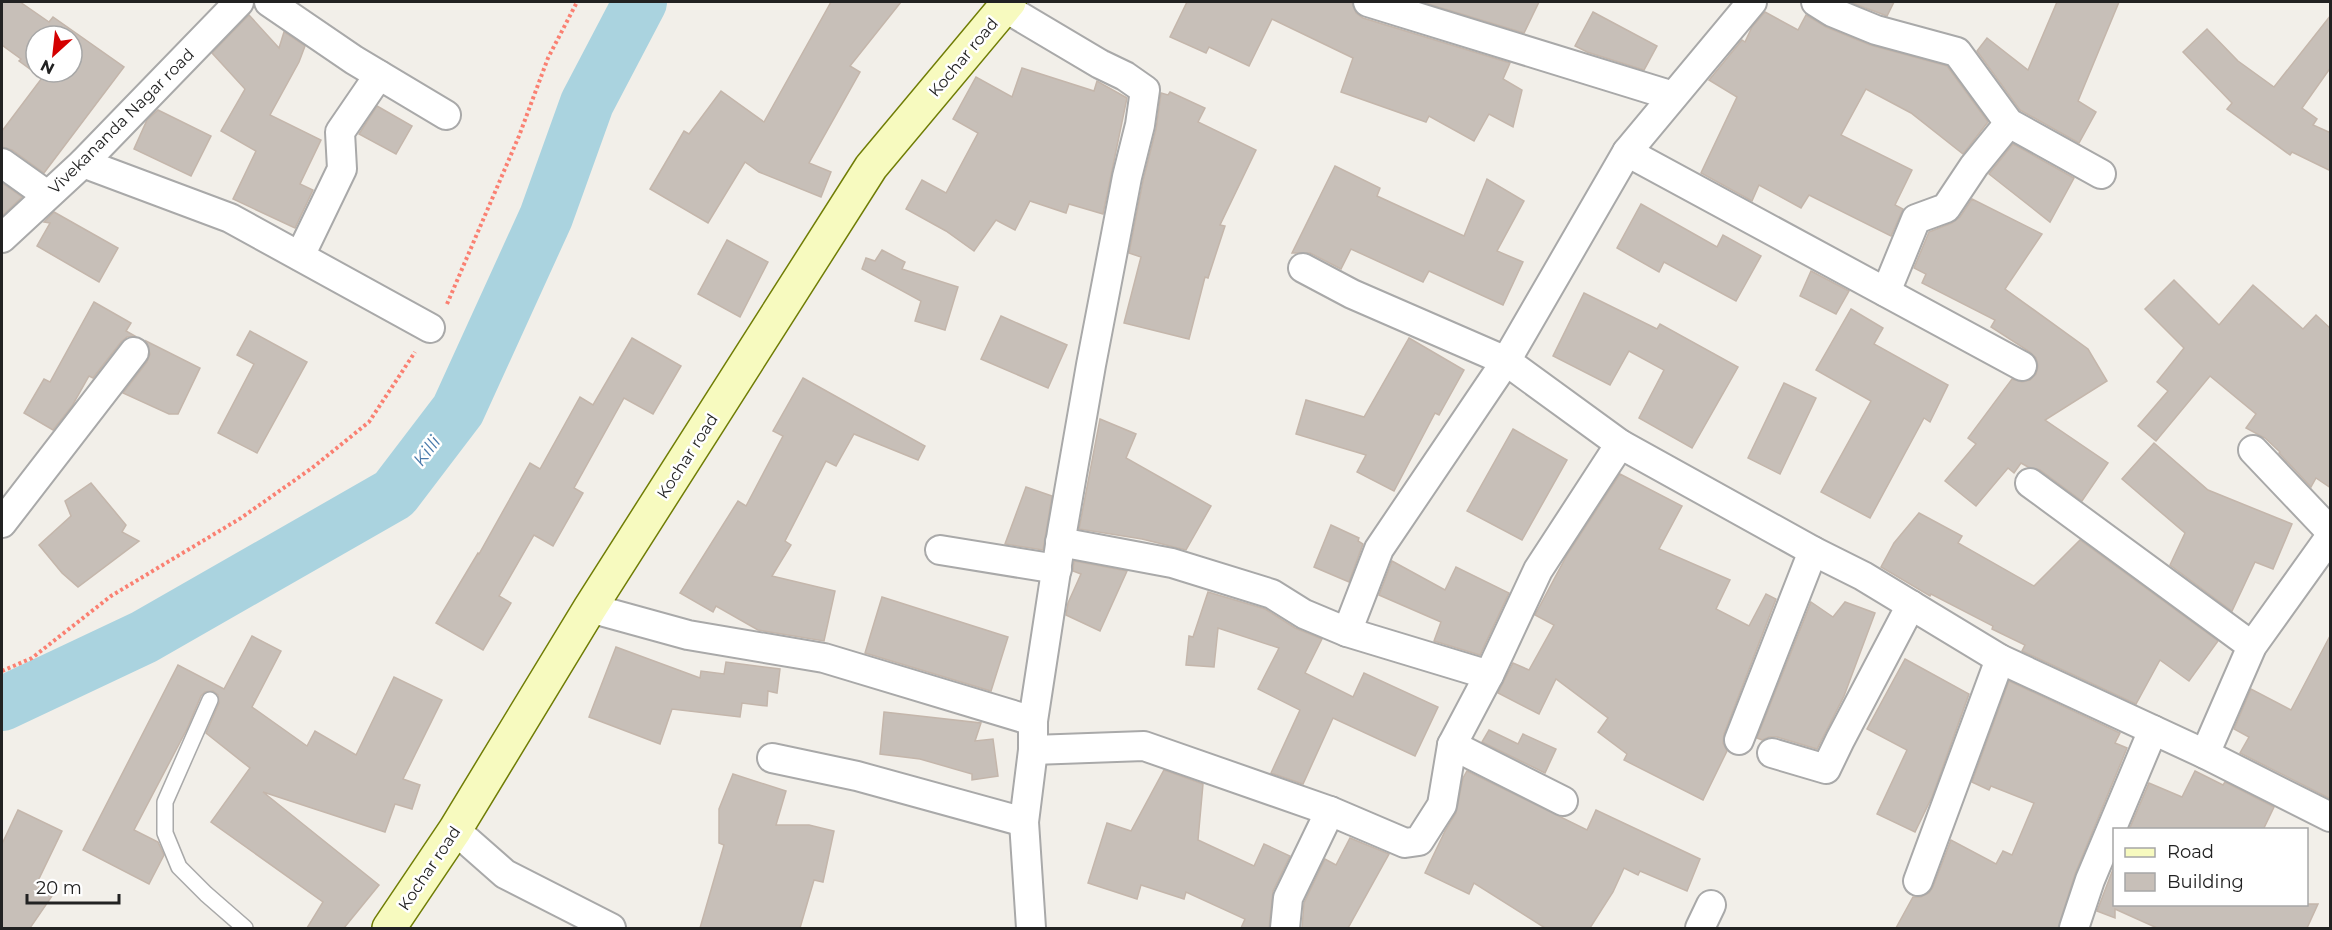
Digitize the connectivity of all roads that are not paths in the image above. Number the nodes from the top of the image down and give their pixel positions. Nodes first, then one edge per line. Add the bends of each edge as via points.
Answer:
1 (239, 2) edge
2 (269, 2) edge
3 (1368, 2) edge
4 (1752, 2) edge
5 (1816, 2) edge
6 (1006, 4) edge
7 (379, 75) junction
8 (1673, 96) junction
9 (446, 115) dead end
10 (2009, 123) junction
11 (1627, 152) junction
12 (2, 163) edge
13 (83, 163) junction
14 (2101, 174) dead end
15 (47, 195) junction
16 (2, 238) edge
17 (300, 256) junction
18 (1303, 268) dead end
19 (1886, 291) junction
20 (430, 328) road end
21 (134, 352) dead end
22 (1506, 361) junction
23 (2022, 366) dead end
24 (1620, 444) junction
25 (2253, 450) dead end
26 (2030, 483) dead end
27 (2, 524) edge
28 (2331, 531) edge
29 (2331, 537) edge
30 (940, 550) dead end
31 (1813, 551) junction
32 (1058, 556) junction
33 (1911, 605) junction
34 (590, 608) junction
35 (1347, 632) junction
36 (2252, 646) junction
37 (2000, 659) junction
38 (1489, 675) junction
39 (210, 700) dead end
40 (1033, 721) junction
41 (2153, 730) junction
42 (1739, 740) dead end
43 (1452, 745) junction
44 (1033, 750) junction
45 (1772, 753) dead end
46 (2205, 754) junction
47 (772, 758) dead end
48 (1563, 801) dead end
49 (1330, 811) junction
50 (2331, 817) edge
51 (1024, 822) junction
52 (455, 830) junction
53 (1918, 881) dead end
54 (245, 928) edge
55 (389, 928) edge
56 (611, 928) edge
57 (1030, 928) edge
58 (1285, 928) edge
59 (2074, 928) edge

1 - 13 street, Vivekananda Nagar road
2 - 7 street
3 - 8 street
4 - 8 street
5 - 10 street via 1876,30 1957,52
6 - 32 street via 1145,90
6 - 34 street, Kochar road via 871,167
7 - 9 street
7 - 17 street via 340,132 342,170
8 - 11 street
10 - 14 street
10 - 19 street via 1946,208 1916,219
11 - 19 street
11 - 22 street
12 - 15 street
13 - 15 street, Vivekananda Nagar road
13 - 17 street via 231,218
15 - 16 street, Vivekananda Nagar road
17 - 20 street
18 - 22 street via 1352,294
19 - 23 street
21 - 27 street
22 - 24 street
22 - 35 street via 1379,549
24 - 31 street
24 - 38 street via 1538,570
25 - 28 street
26 - 36 street
29 - 36 street
30 - 32 street
31 - 33 street
31 - 42 street
32 - 35 street via 1172,563 1272,594 1304,614
32 - 40 street
33 - 37 street
33 - 45 street via 1826,770
34 - 40 street via 688,635 824,658
34 - 52 street, Kochar road
35 - 38 street
36 - 46 street
37 - 41 street
37 - 53 street
38 - 43 street
39 - 54 lane via 165,802 165,833 179,867
40 - 44 street
41 - 46 street
41 - 59 street
43 - 48 street
43 - 49 street via 1442,804 1419,841 1404,843
44 - 49 street via 1144,746
44 - 51 street
46 - 50 street
47 - 51 street via 857,776
49 - 58 street via 1288,898
51 - 57 street
52 - 55 street, Kochar road
52 - 56 street via 505,874

